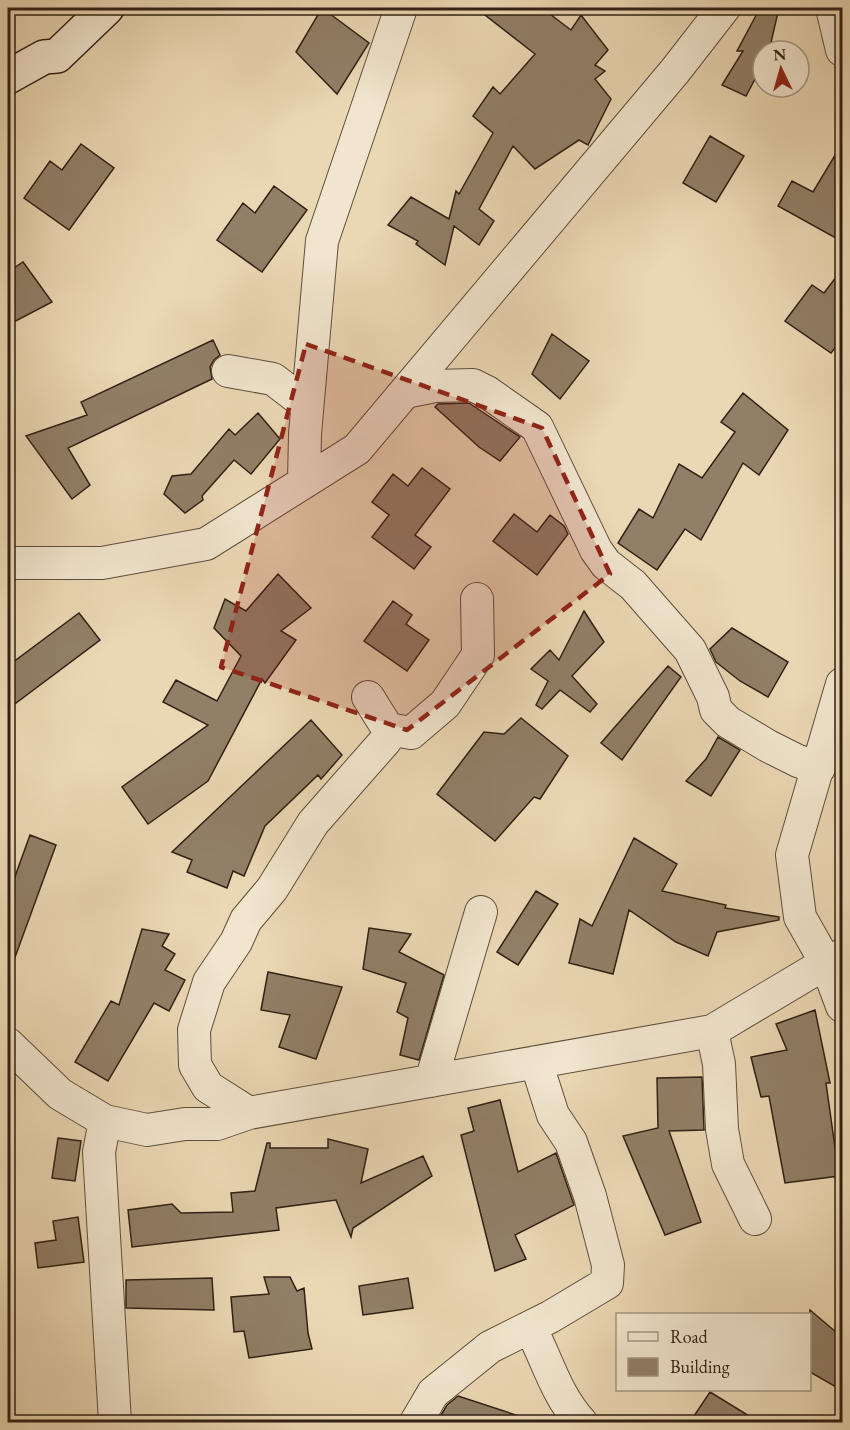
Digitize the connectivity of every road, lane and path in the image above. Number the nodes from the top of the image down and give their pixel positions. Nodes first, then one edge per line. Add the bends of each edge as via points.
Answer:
1 (107, 8) edge
2 (401, 8) edge
3 (723, 8) edge
4 (832, 8) edge
5 (843, 50) edge
6 (8, 77) edge
7 (228, 371) dead end
8 (405, 392) junction
9 (308, 405) junction
10 (304, 481) junction
11 (8, 565) edge
12 (477, 599) dead end
13 (843, 684) edge
14 (368, 697) dead end
15 (388, 729) junction
16 (819, 768) junction
17 (481, 912) dead end
18 (834, 959) edge
19 (843, 1006) edge
20 (712, 1031) junction
21 (8, 1044) edge
22 (536, 1062) junction
23 (431, 1081) junction
24 (249, 1113) junction
25 (105, 1121) junction
26 (755, 1219) dead end
27 (530, 1327) junction
28 (115, 1422) edge
29 (416, 1422) edge
30 (580, 1422) edge

1 - 6 main road via 57,56 44,57
2 - 9 street via 322,241
3 - 8 street
4 - 5 street
7 - 9 street via 273,379
8 - 10 street via 357,449
8 - 16 street via 473,385 537,427 596,550 690,650 716,710 728,722 768,746
9 - 10 street
10 - 11 street via 206,544 102,563
12 - 15 street via 478,655 467,673 445,704 411,733
13 - 16 street
14 - 15 street
15 - 24 street via 386,740 313,823 209,982 194,1030 195,1065 208,1087
16 - 18 street via 792,855 800,917
17 - 23 street
18 - 19 street
18 - 20 street
20 - 22 street
20 - 26 street via 719,1064 728,1164
21 - 25 street via 60,1094
22 - 23 street
22 - 27 street via 553,1115 571,1143 590,1196 608,1265 607,1283
23 - 24 street
24 - 25 street via 216,1124 147,1130
25 - 28 street via 99,1152
27 - 29 street via 490,1347 433,1393
27 - 30 street via 549,1371

